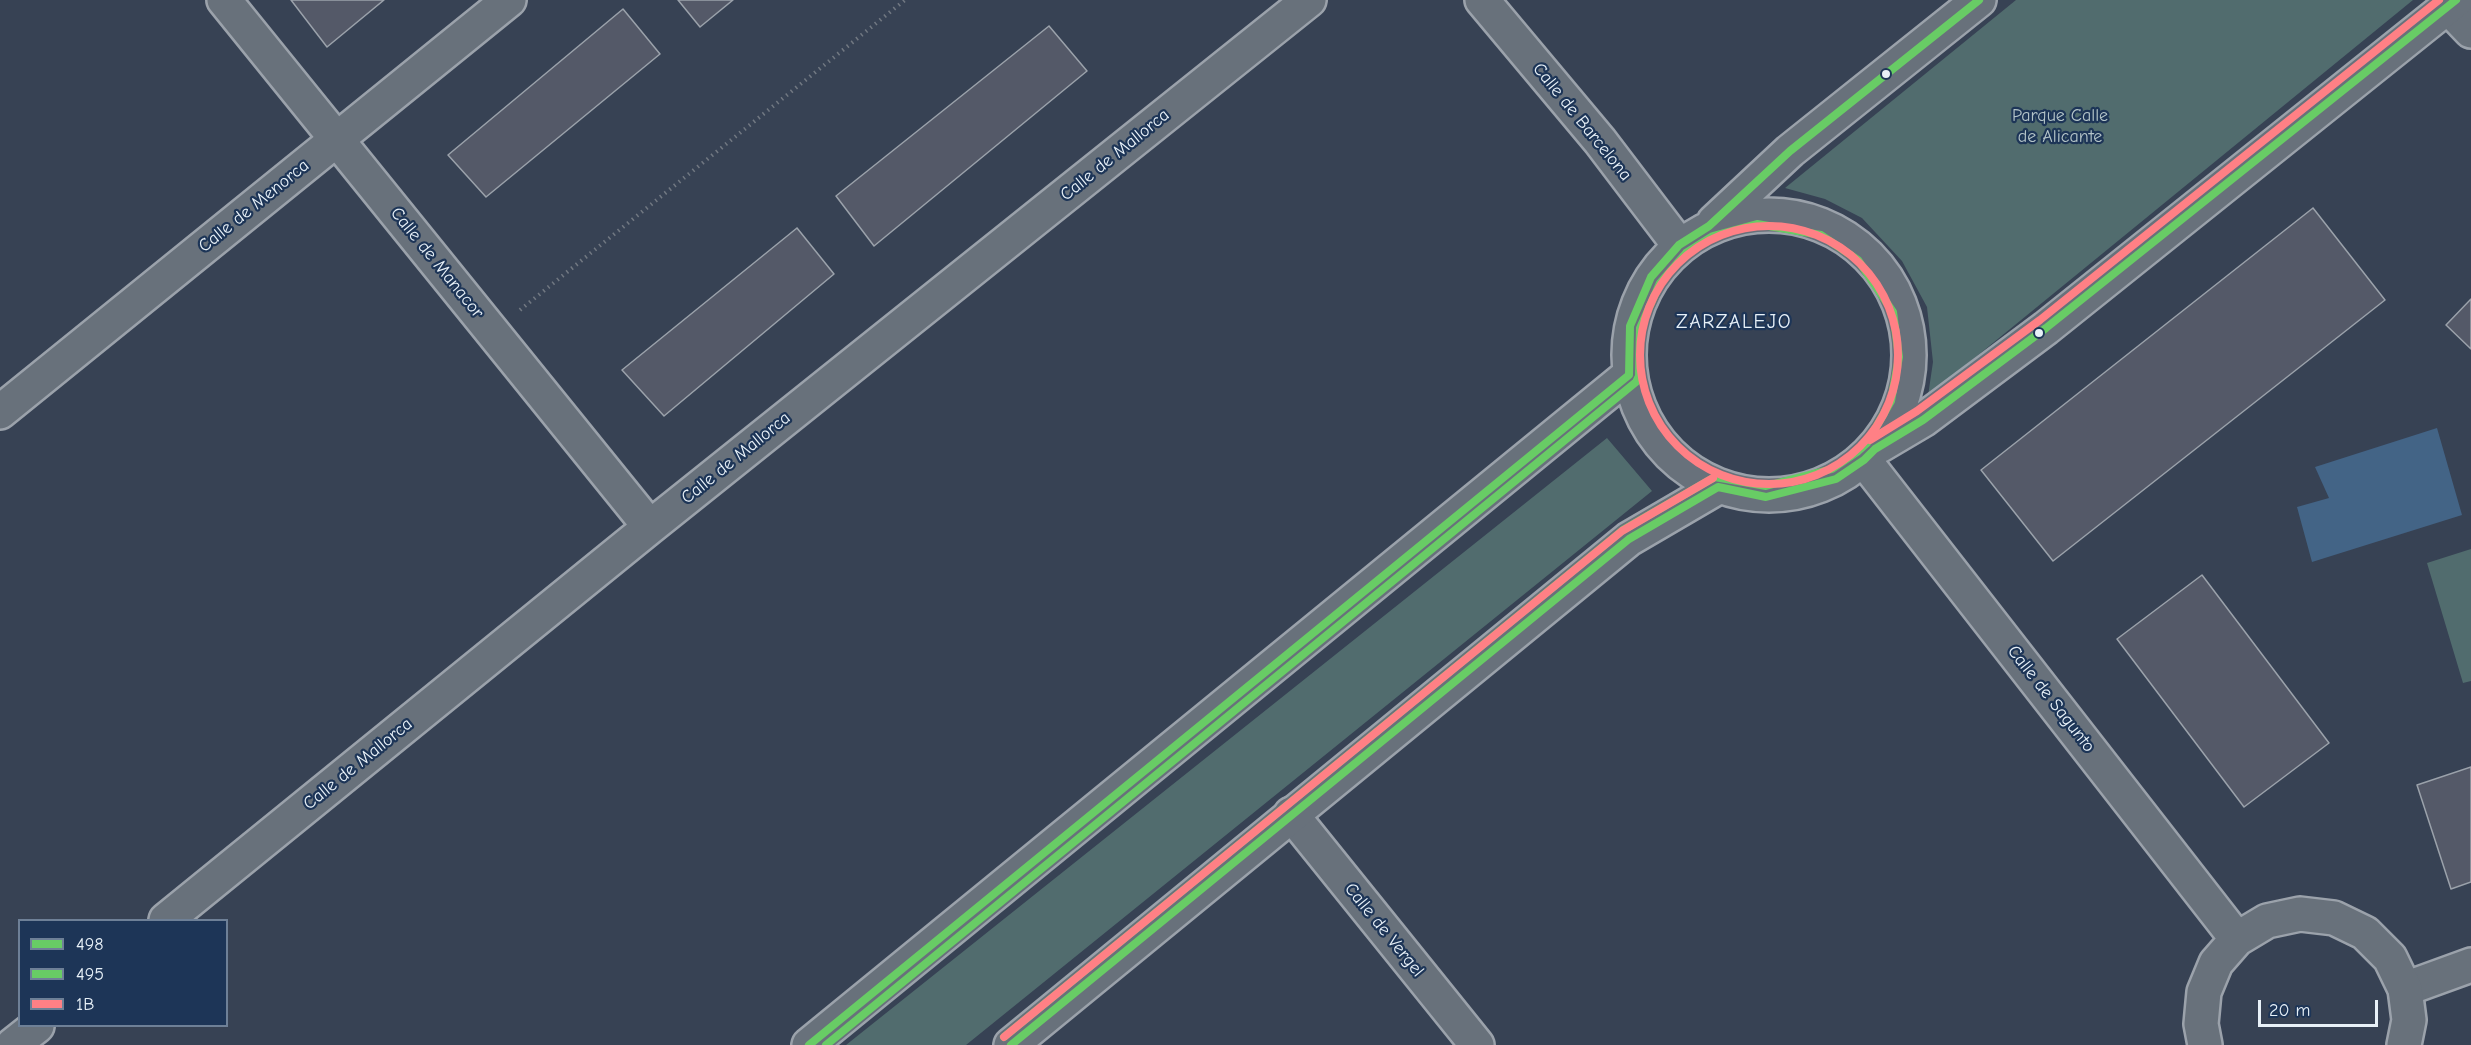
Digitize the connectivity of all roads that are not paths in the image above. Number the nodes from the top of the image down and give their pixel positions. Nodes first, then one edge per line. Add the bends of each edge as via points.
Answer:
1 (224, 0) edge
2 (509, 0) edge
3 (1309, 0) edge
4 (1482, 0) edge
5 (1979, 0) edge
6 (2452, 4) edge
7 (2471, 31) edge
8 (336, 139) junction
9 (1709, 226) junction
10 (1679, 245) junction
11 (1629, 375) junction
12 (0, 412) edge
13 (1869, 454) junction
14 (1718, 487) junction
15 (650, 526) junction
16 (1292, 814) junction
17 (168, 919) edge
18 (2237, 939) junction
19 (2471, 965) edge
20 (2405, 989) junction
21 (36, 1027) edge
22 (13, 1045) edge
23 (808, 1045) edge
24 (1011, 1045) edge
25 (1477, 1045) edge
26 (2205, 1045) edge
27 (2404, 1045) edge

1 - 8 street, Calle de Manacor
2 - 8 street, Calle de Menorca
3 - 15 street, Calle de Mallorca
4 - 10 street, Calle de Barcelona via 1600,141
5 - 9 street via 1790,151
6 - 7 street
6 - 13 street via 2046,328 1923,420
8 - 12 street, Calle de Menorca
8 - 15 street, Calle de Manacor
9 - 10 street
9 - 13 street via 1756,213 1826,225 1866,252 1903,308 1910,357 1901,405
10 - 11 street via 1651,277 1630,326
11 - 14 street via 1640,414 1669,454
11 - 23 street
13 - 14 street via 1836,479 1766,496
13 - 18 street, Calle de Sagunto
14 - 16 street via 1629,538
15 - 17 street, Calle de Mallorca
16 - 24 street
16 - 25 street, Calle de Vergel
18 - 20 street via 2267,921 2301,914 2334,918 2366,933 2390,958
18 - 26 street via 2216,963 2204,992 2201,1024
19 - 20 street
20 - 27 street via 2409,1020
21 - 22 street

